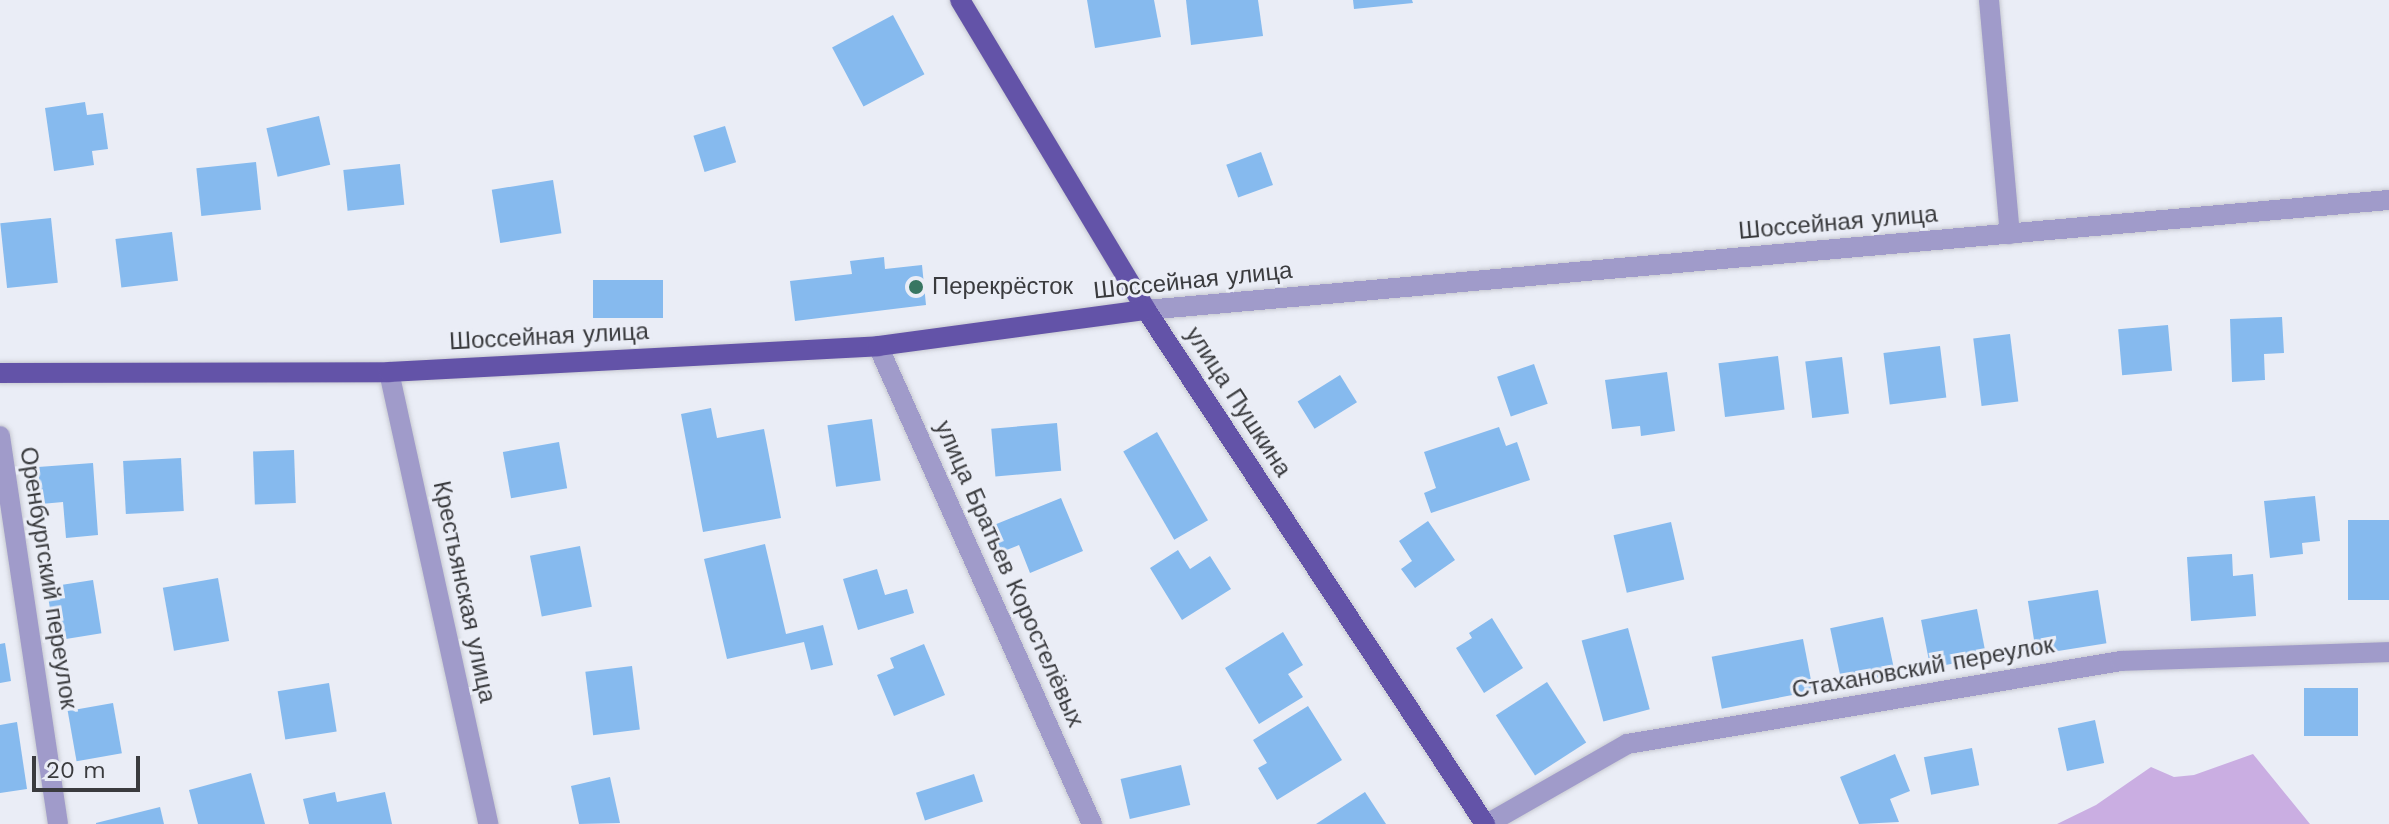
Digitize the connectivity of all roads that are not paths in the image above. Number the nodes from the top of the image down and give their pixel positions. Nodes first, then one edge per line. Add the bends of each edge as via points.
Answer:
1 (960, 0) edge
2 (1989, 0) edge
3 (2389, 200) edge
4 (2010, 234) junction
5 (1146, 310) junction
6 (878, 346) junction
7 (389, 372) junction
8 (0, 373) edge
9 (0, 436) edge
10 (2389, 652) edge
11 (58, 824) edge
12 (488, 824) edge
13 (1092, 824) edge
14 (1486, 824) edge

1 - 5 main road, улица Пушкина
2 - 4 street
3 - 4 street, Шоссейная улица
4 - 5 street, Шоссейная улица
5 - 6 main road, Шоссейная улица
5 - 14 main road, улица Пушкина
6 - 7 main road, Шоссейная улица
6 - 13 street, улица Братьев Коростелёвых
7 - 8 main road, Шоссейная улица
7 - 12 street, Крестьянская улица
9 - 11 street, Оренбургский переулок
10 - 14 street, Стахановский переулок via 2121,661 1627,744

